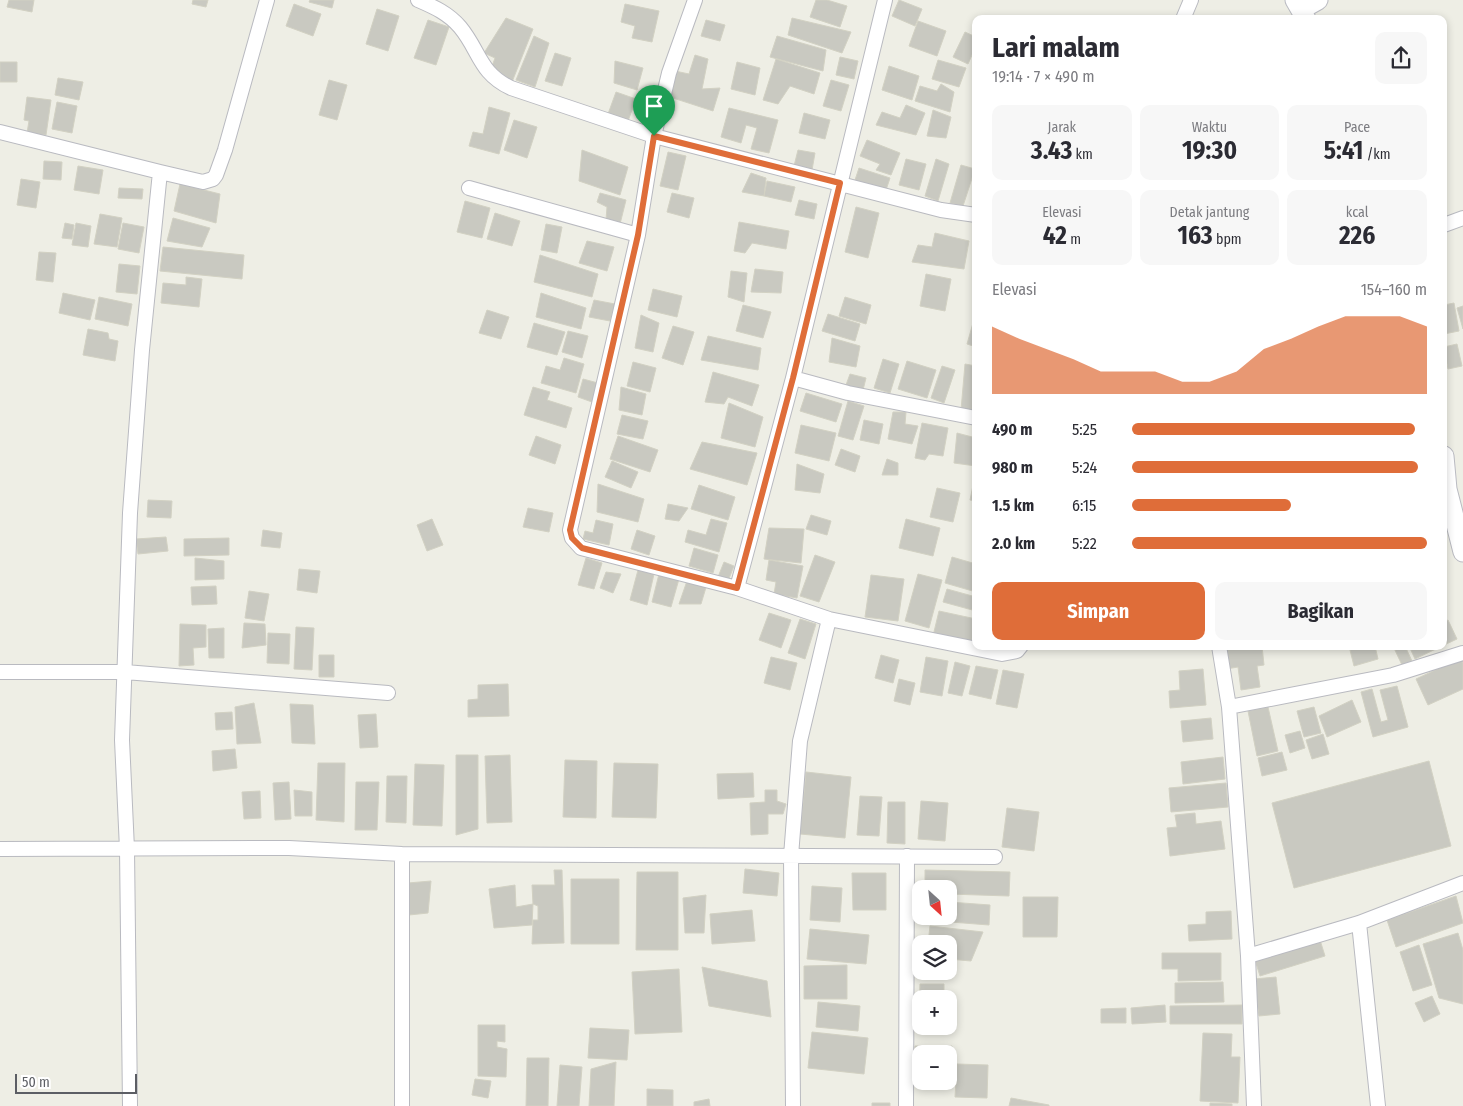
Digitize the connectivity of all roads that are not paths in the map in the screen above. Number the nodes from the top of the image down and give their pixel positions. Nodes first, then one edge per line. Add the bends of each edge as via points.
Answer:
1 (267, 0) edge
2 (418, 0) edge
3 (695, 0) edge
4 (886, 0) edge
5 (1191, 0) edge
6 (1318, 0) edge
7 (1301, 9) edge
8 (1185, 15) edge
9 (0, 132) edge
10 (654, 136) junction
11 (160, 172) junction
12 (840, 183) junction
13 (468, 188) dead end
14 (972, 214) edge
15 (1463, 218) edge
16 (1447, 224) edge
17 (638, 235) junction
18 (793, 378) junction
19 (972, 417) edge
20 (1447, 489) edge
21 (1463, 552) edge
22 (737, 588) junction
23 (829, 619) junction
24 (972, 648) edge
25 (982, 650) edge
26 (1018, 650) edge
27 (1220, 650) edge
28 (1463, 653) edge
29 (0, 672) edge
30 (124, 672) junction
31 (388, 693) dead end
32 (1229, 707) junction
33 (0, 849) edge
34 (127, 849) junction
35 (402, 854) junction
36 (791, 856) junction
37 (907, 856) junction
38 (995, 857) dead end
39 (1463, 883) edge
40 (1359, 923) junction
41 (1248, 956) junction
42 (130, 1106) edge
43 (402, 1106) edge
44 (793, 1106) edge
45 (906, 1106) edge
46 (1254, 1106) edge
47 (1378, 1106) edge

1 - 11 street via 216,175 203,182
2 - 10 street via 437,8 460,28 497,81
3 - 10 street via 669,73
4 - 12 street
5 - 8 street
6 - 7 street
9 - 11 street
10 - 12 street
10 - 17 street
11 - 30 street via 130,513
12 - 14 street via 941,210
12 - 18 street
13 - 17 street
15 - 16 street
17 - 22 street via 570,530 572,538 582,548
18 - 19 street via 848,393
18 - 22 street
20 - 21 street
22 - 23 street
23 - 24 street
23 - 36 street via 800,741
25 - 26 street via 1002,654
27 - 32 street
28 - 32 street via 1393,676
29 - 30 street
30 - 31 street
30 - 34 street via 122,740
32 - 41 street
33 - 34 street
34 - 35 street via 289,848
34 - 42 street
35 - 36 street
35 - 43 street
36 - 37 street
36 - 44 street
37 - 38 street
37 - 45 street
39 - 40 street
40 - 41 street
40 - 47 street
41 - 46 street

